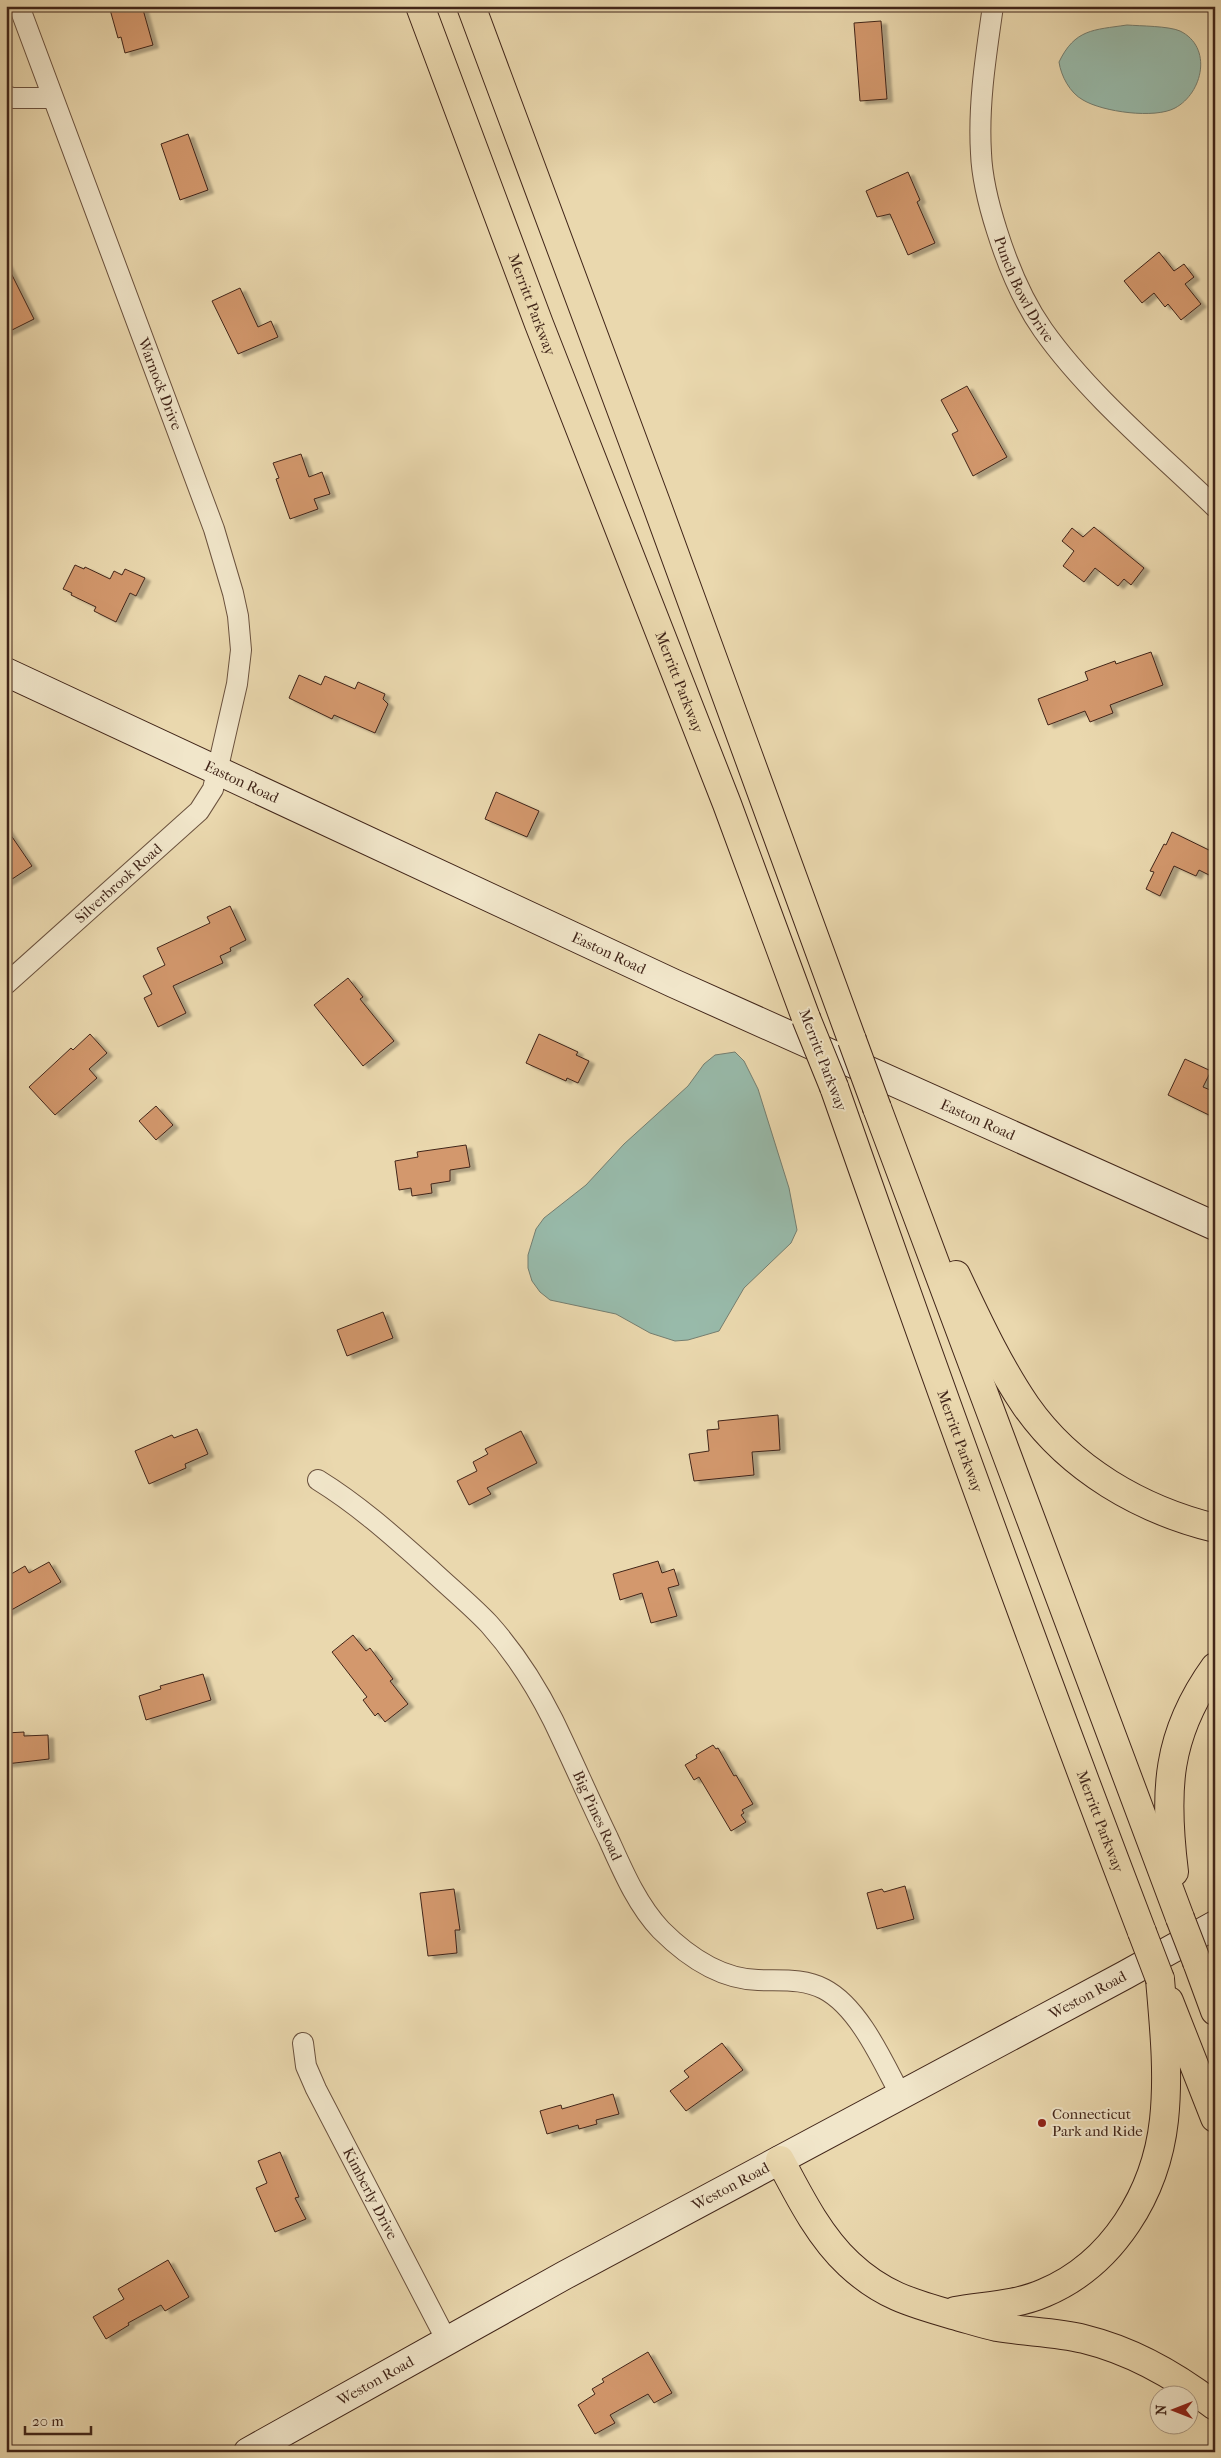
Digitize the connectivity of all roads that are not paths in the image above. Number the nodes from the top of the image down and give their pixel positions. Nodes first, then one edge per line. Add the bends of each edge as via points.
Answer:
1 (19, 6) edge
2 (420, 6) edge
3 (471, 6) edge
4 (993, 6) edge
5 (6, 96) edge
6 (52, 98) junction
7 (1215, 507) edge
8 (6, 672) edge
9 (217, 772) junction
10 (6, 984) edge
11 (877, 1108) junction
12 (1215, 1226) edge
13 (318, 1480) dead end
14 (1215, 1528) edge
15 (1215, 1668) edge
16 (1180, 1918) junction
17 (1215, 1925) edge
18 (1160, 1979) junction
19 (1215, 2010) edge
20 (303, 2043) dead end
21 (901, 2096) junction
22 (1215, 2118) edge
23 (780, 2160) junction
24 (946, 2313) junction
25 (447, 2341) junction
26 (1215, 2406) edge
27 (248, 2452) edge

1 - 6 street, Warnock Drive
2 - 18 highway, Merritt Parkway, bridge via 542,333 834,1087 982,1503
3 - 11 highway, bridge
4 - 7 street, Punch Bowl Drive via 981,105 981,155 987,199 1009,268 1026,304 1055,345 1106,402
5 - 6 street
6 - 9 street, Warnock Drive via 214,529 233,593 240,635 239,668
8 - 9 main road, Easton Road
9 - 10 street, Silverbrook Road via 213,789 199,811
9 - 12 main road, Easton Road via 664,979
11 - 14 highway via 969,1302 1028,1408 1069,1453 1114,1487 1162,1511
11 - 16 highway
13 - 21 street, Big Pines Road via 385,1528 488,1623 504,1643 531,1680 622,1869 645,1910 660,1928 684,1952 715,1970 755,1980 812,1984 826,1990 869,2035
15 - 16 highway via 1199,1690 1181,1727 1171,1769 1169,1828
16 - 19 highway, bridge
17 - 21 main road, Weston Road
18 - 22 highway, Merritt Parkway
18 - 24 highway via 1165,2047 1164,2120 1147,2186 1128,2221 1091,2265 1050,2290 1013,2302
20 - 25 street, Kimberly Drive via 306,2066 316,2089
21 - 23 main road, Weston Road
23 - 24 highway via 816,2222 847,2263 865,2278 908,2302
23 - 25 main road, Weston Road
24 - 26 highway via 998,2327 1065,2335 1105,2344 1162,2369
25 - 27 main road, Weston Road

